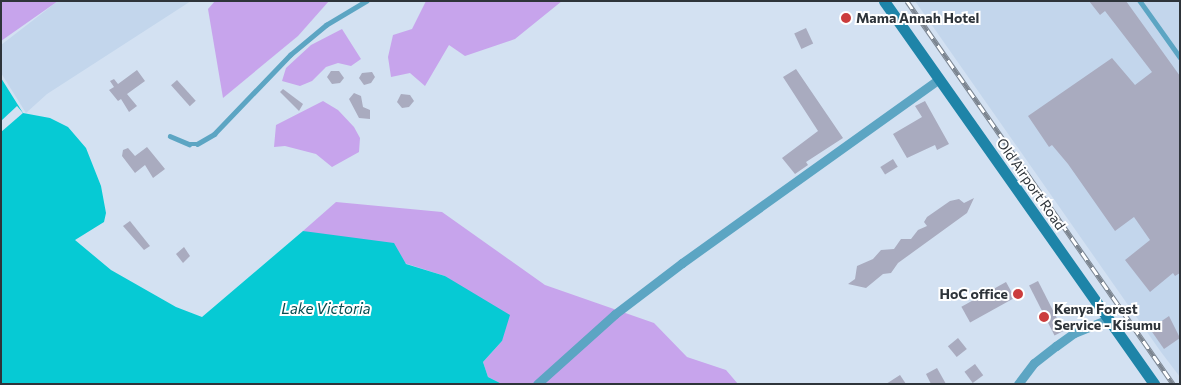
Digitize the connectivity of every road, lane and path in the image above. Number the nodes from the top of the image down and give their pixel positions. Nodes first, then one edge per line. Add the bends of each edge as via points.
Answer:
1 (366, 1) edge
2 (884, 1) edge
3 (1140, 1) edge
4 (1180, 57) edge
5 (939, 79) junction
6 (170, 136) dead end
7 (1109, 319) junction
8 (537, 384) edge
9 (1018, 384) edge
10 (1154, 384) edge

1 - 6 lane via 326,25 290,55 214,134 197,144
2 - 5 main road, Old Airport Road
3 - 4 lane
5 - 7 main road, Old Airport Road
5 - 8 street via 682,263 616,314
7 - 9 street via 1074,334 1056,346 1034,363
7 - 10 main road, Old Airport Road

